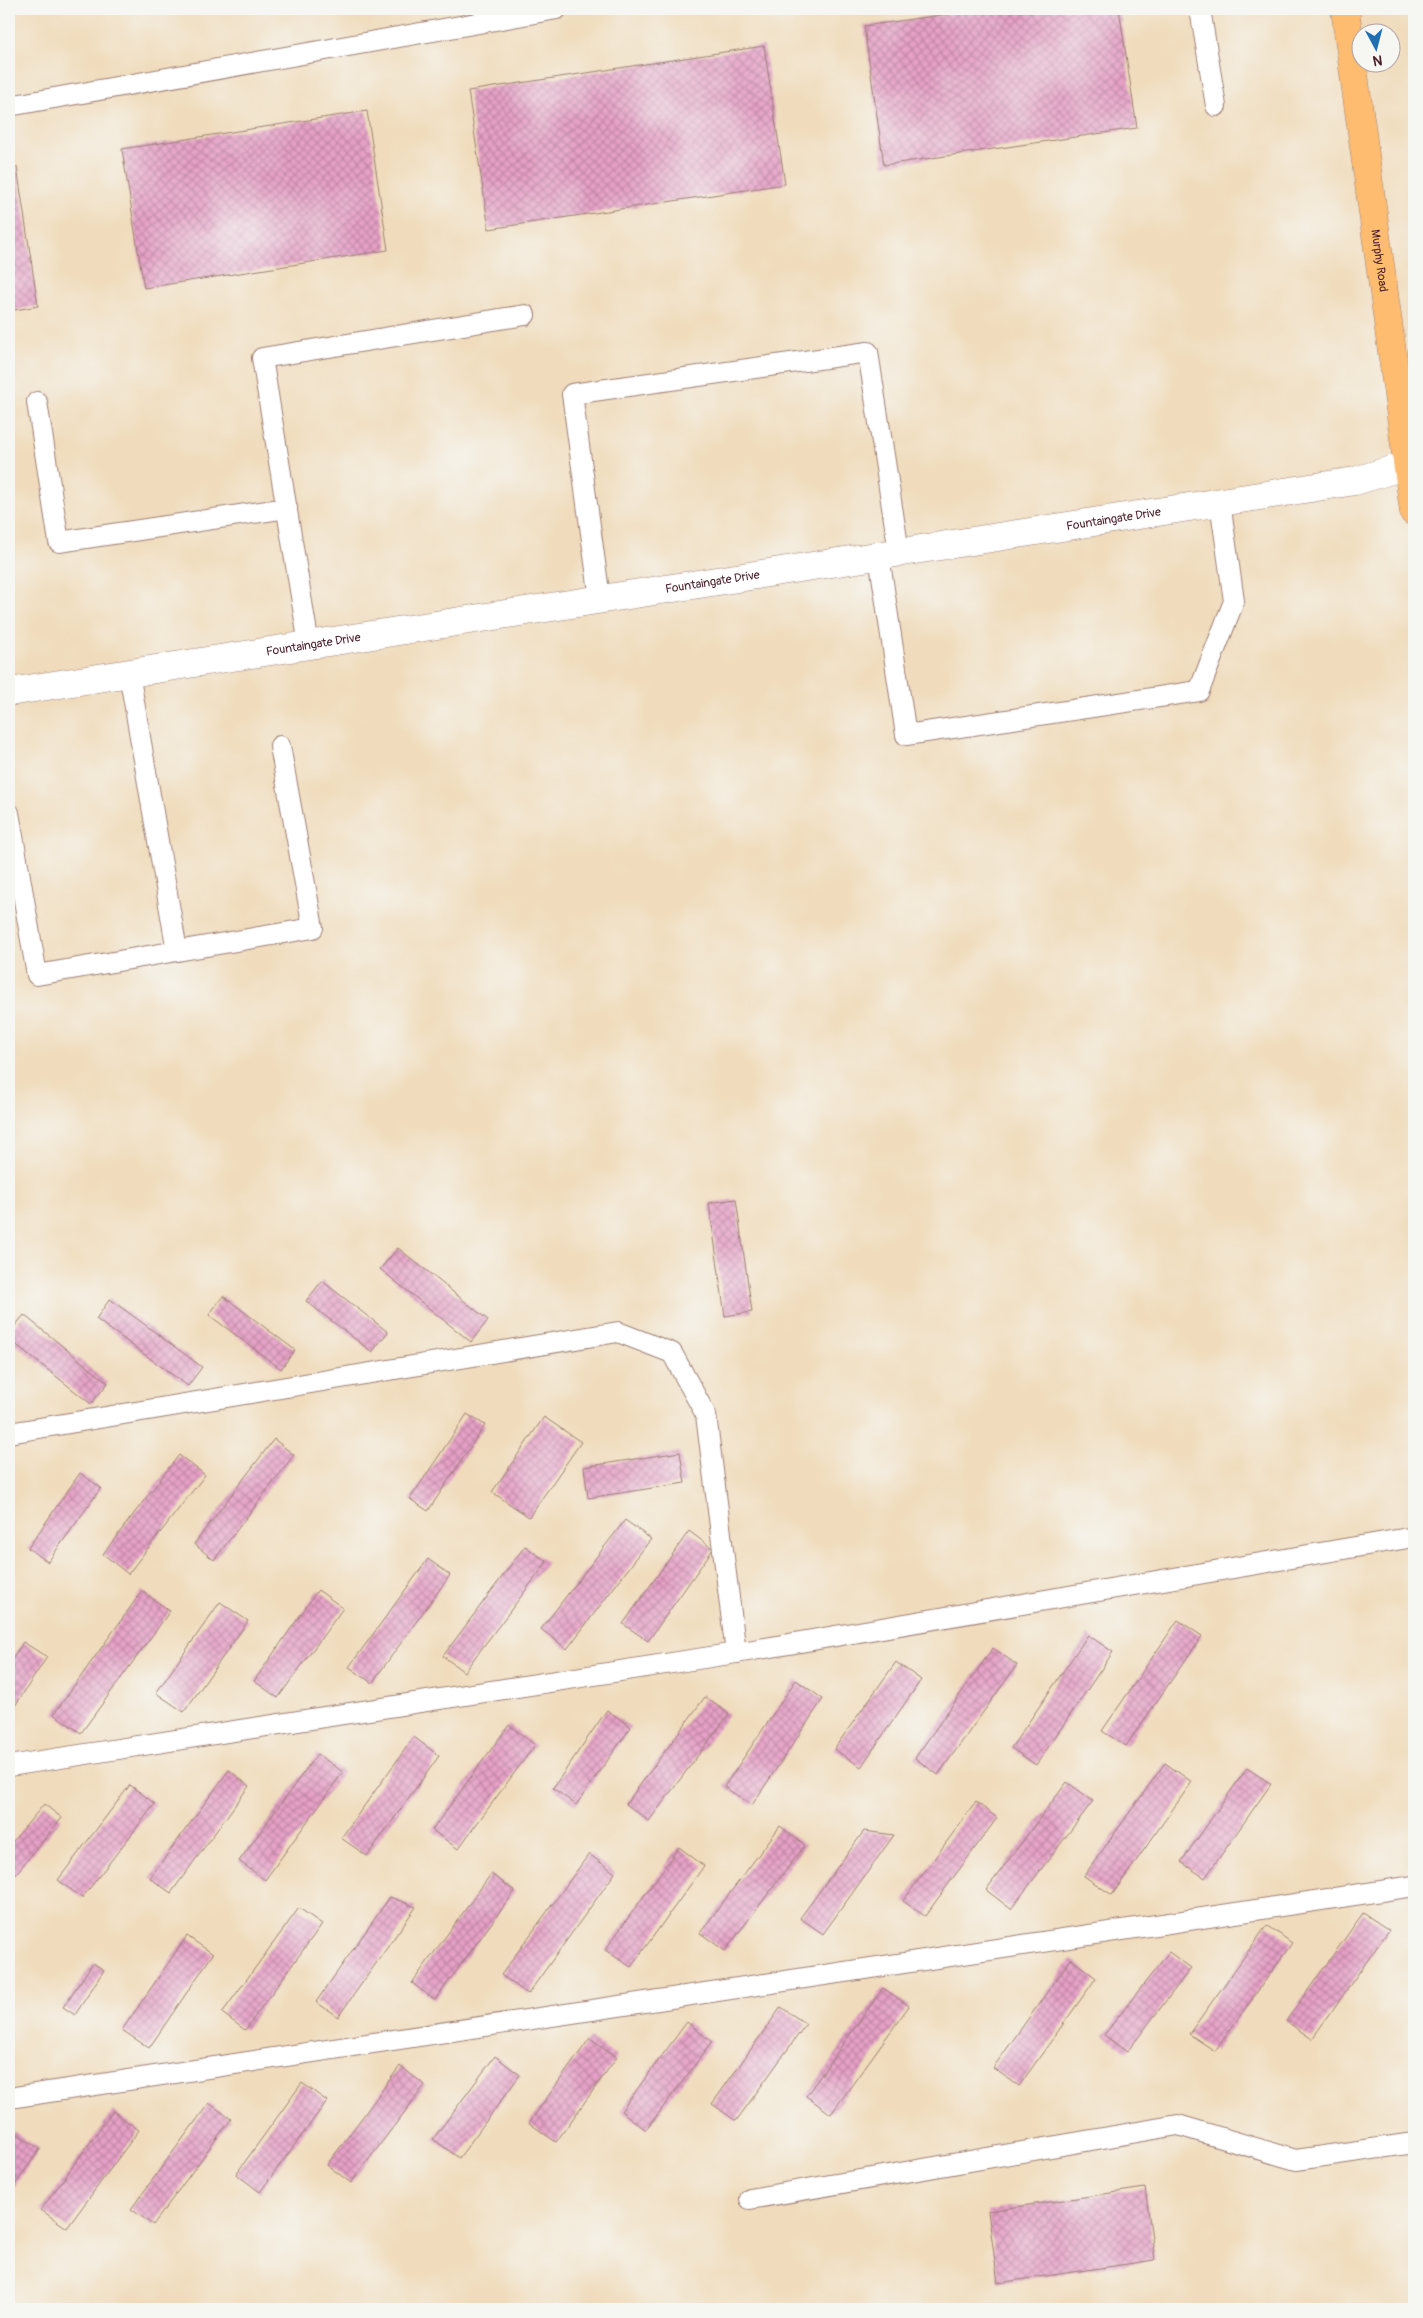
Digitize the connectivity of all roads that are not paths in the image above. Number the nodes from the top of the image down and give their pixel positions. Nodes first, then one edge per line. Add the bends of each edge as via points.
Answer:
1 (557, 9) edge
2 (1200, 9) edge
3 (1345, 9) edge
4 (9, 106) edge
5 (1216, 106) dead end
6 (526, 315) dead end
7 (37, 402) dead end
8 (1411, 463) edge
9 (1220, 502) junction
10 (287, 508) junction
11 (1414, 512) edge
12 (889, 554) junction
13 (600, 599) junction
14 (309, 645) junction
15 (129, 673) junction
16 (9, 692) edge
17 (280, 746) dead end
18 (9, 813) edge
19 (177, 951) junction
20 (9, 1433) edge
21 (1414, 1537) edge
22 (736, 1653) junction
23 (9, 1766) edge
24 (1414, 1886) edge
25 (9, 2098) edge
26 (1414, 2143) edge
27 (750, 2198) dead end

1 - 4 lane
2 - 5 lane
3 - 8 main road, Murphy Road
6 - 10 lane via 262,358
7 - 10 lane via 59,542
8 - 9 street, Fountaingate Drive via 1355,481
8 - 11 main road, Murphy Road
9 - 12 street, Fountaingate Drive
9 - 12 lane via 1234,601 1200,691 906,735
10 - 14 lane
12 - 13 street, Fountaingate Drive
12 - 13 lane via 868,352 572,394
13 - 14 street, Fountaingate Drive
14 - 15 street, Fountaingate Drive
15 - 16 street, Fountaingate Drive
15 - 19 lane
17 - 19 lane via 313,928
18 - 19 lane via 36,975
20 - 22 lane via 618,1332 672,1353 706,1415
21 - 22 lane
22 - 23 lane
24 - 25 lane
26 - 27 lane via 1296,2160 1178,2125

